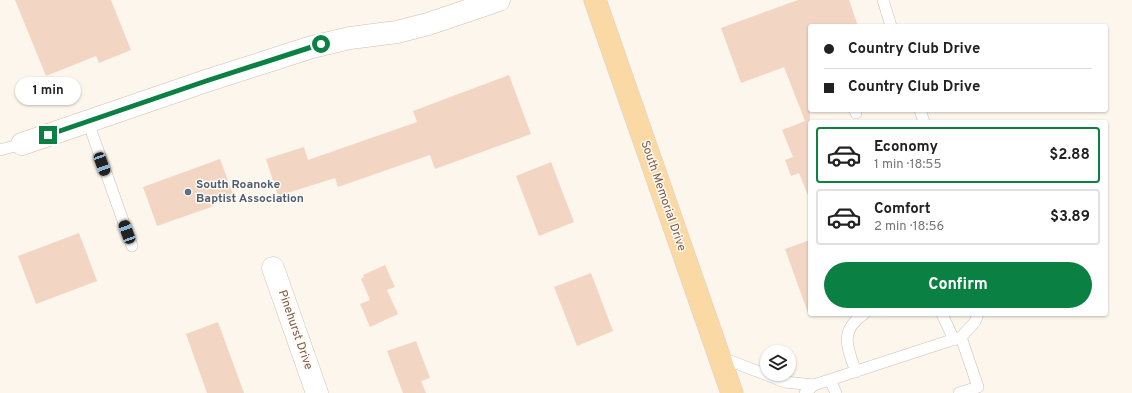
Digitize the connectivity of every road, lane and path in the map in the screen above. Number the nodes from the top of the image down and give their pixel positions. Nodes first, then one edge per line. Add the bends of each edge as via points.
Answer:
1 (499, 0) edge
2 (595, 0) edge
3 (883, 0) edge
4 (891, 24) edge
5 (88, 122) junction
6 (22, 144) joint
7 (0, 150) edge
8 (132, 246) dead end
9 (273, 268) dead end
10 (862, 316) edge
11 (943, 316) edge
12 (977, 316) edge
13 (958, 339) junction
14 (719, 357) junction
15 (856, 372) junction
16 (830, 380) junction
17 (814, 385) junction
18 (317, 393) edge
19 (732, 393) edge
20 (804, 393) edge
21 (836, 393) edge
22 (959, 393) edge

1 - 5 street via 397,32 350,38 312,47
2 - 14 main road, South Memorial Drive
3 - 4 lane
5 - 6 street
5 - 8 lane
6 - 7 lane
9 - 18 street, Pinehurst Drive
10 - 15 lane via 851,326 846,343
11 - 13 lane
12 - 13 lane via 975,322
13 - 15 lane
13 - 22 lane via 978,386
14 - 17 lane via 784,382
14 - 19 main road, South Memorial Drive
15 - 16 lane
16 - 17 lane
16 - 21 lane
17 - 20 lane

